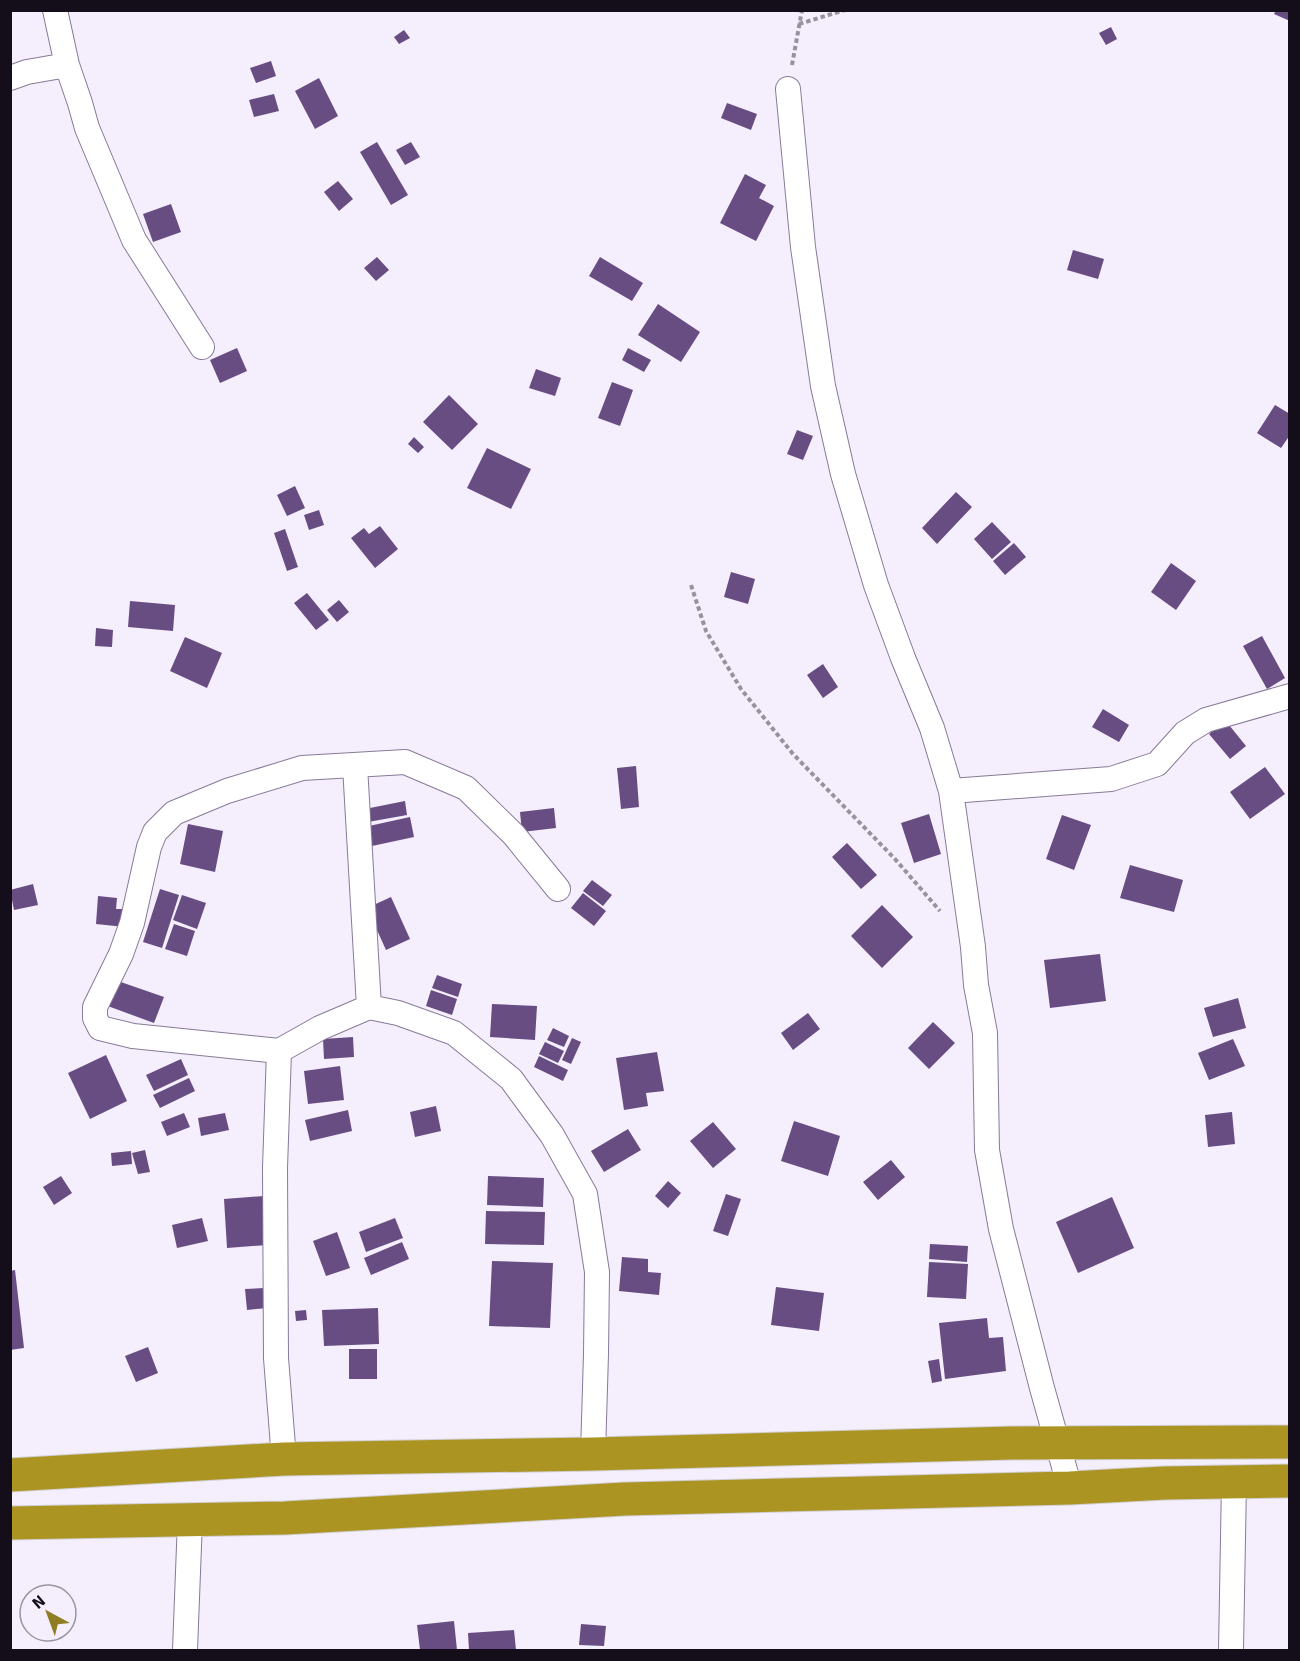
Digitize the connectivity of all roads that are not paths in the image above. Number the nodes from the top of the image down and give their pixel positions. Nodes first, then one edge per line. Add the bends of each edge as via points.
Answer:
1 (55, 10) edge
2 (67, 65) junction
3 (10, 78) edge
4 (788, 89) road end
5 (202, 347) dead end
6 (1290, 696) edge
7 (355, 766) junction
8 (951, 791) junction
9 (558, 889) dead end
10 (369, 1007) junction
11 (279, 1051) junction
12 (1290, 1442) edge
13 (1057, 1443) junction
14 (593, 1454) junction
15 (284, 1459) junction
16 (10, 1475) edge
17 (1290, 1481) edge
18 (1234, 1482) junction
19 (1070, 1488) junction
20 (190, 1520) junction
21 (10, 1523) edge
22 (185, 1650) edge
23 (1231, 1650) edge

1 - 2 street
2 - 3 street
2 - 5 street via 87,128 134,240
4 - 8 street via 803,247 823,386 843,474 876,585 932,728
6 - 8 street via 1206,720 1185,733 1157,764 1112,779
7 - 9 street via 405,762 466,788 514,835
7 - 10 street
7 - 11 street via 302,768 227,791 174,813 155,832 132,923 95,1007 100,1028 133,1036
8 - 13 street via 985,1033 987,1150 1001,1229
10 - 11 street
10 - 14 street via 398,1013 454,1034 511,1079 552,1135 585,1194 597,1272
11 - 15 street via 276,1358
12 - 13 highway
13 - 14 highway
13 - 19 street
14 - 15 highway
15 - 16 highway
17 - 18 highway
18 - 19 highway
18 - 23 street
19 - 20 highway via 637,1499
20 - 21 highway
20 - 22 street

